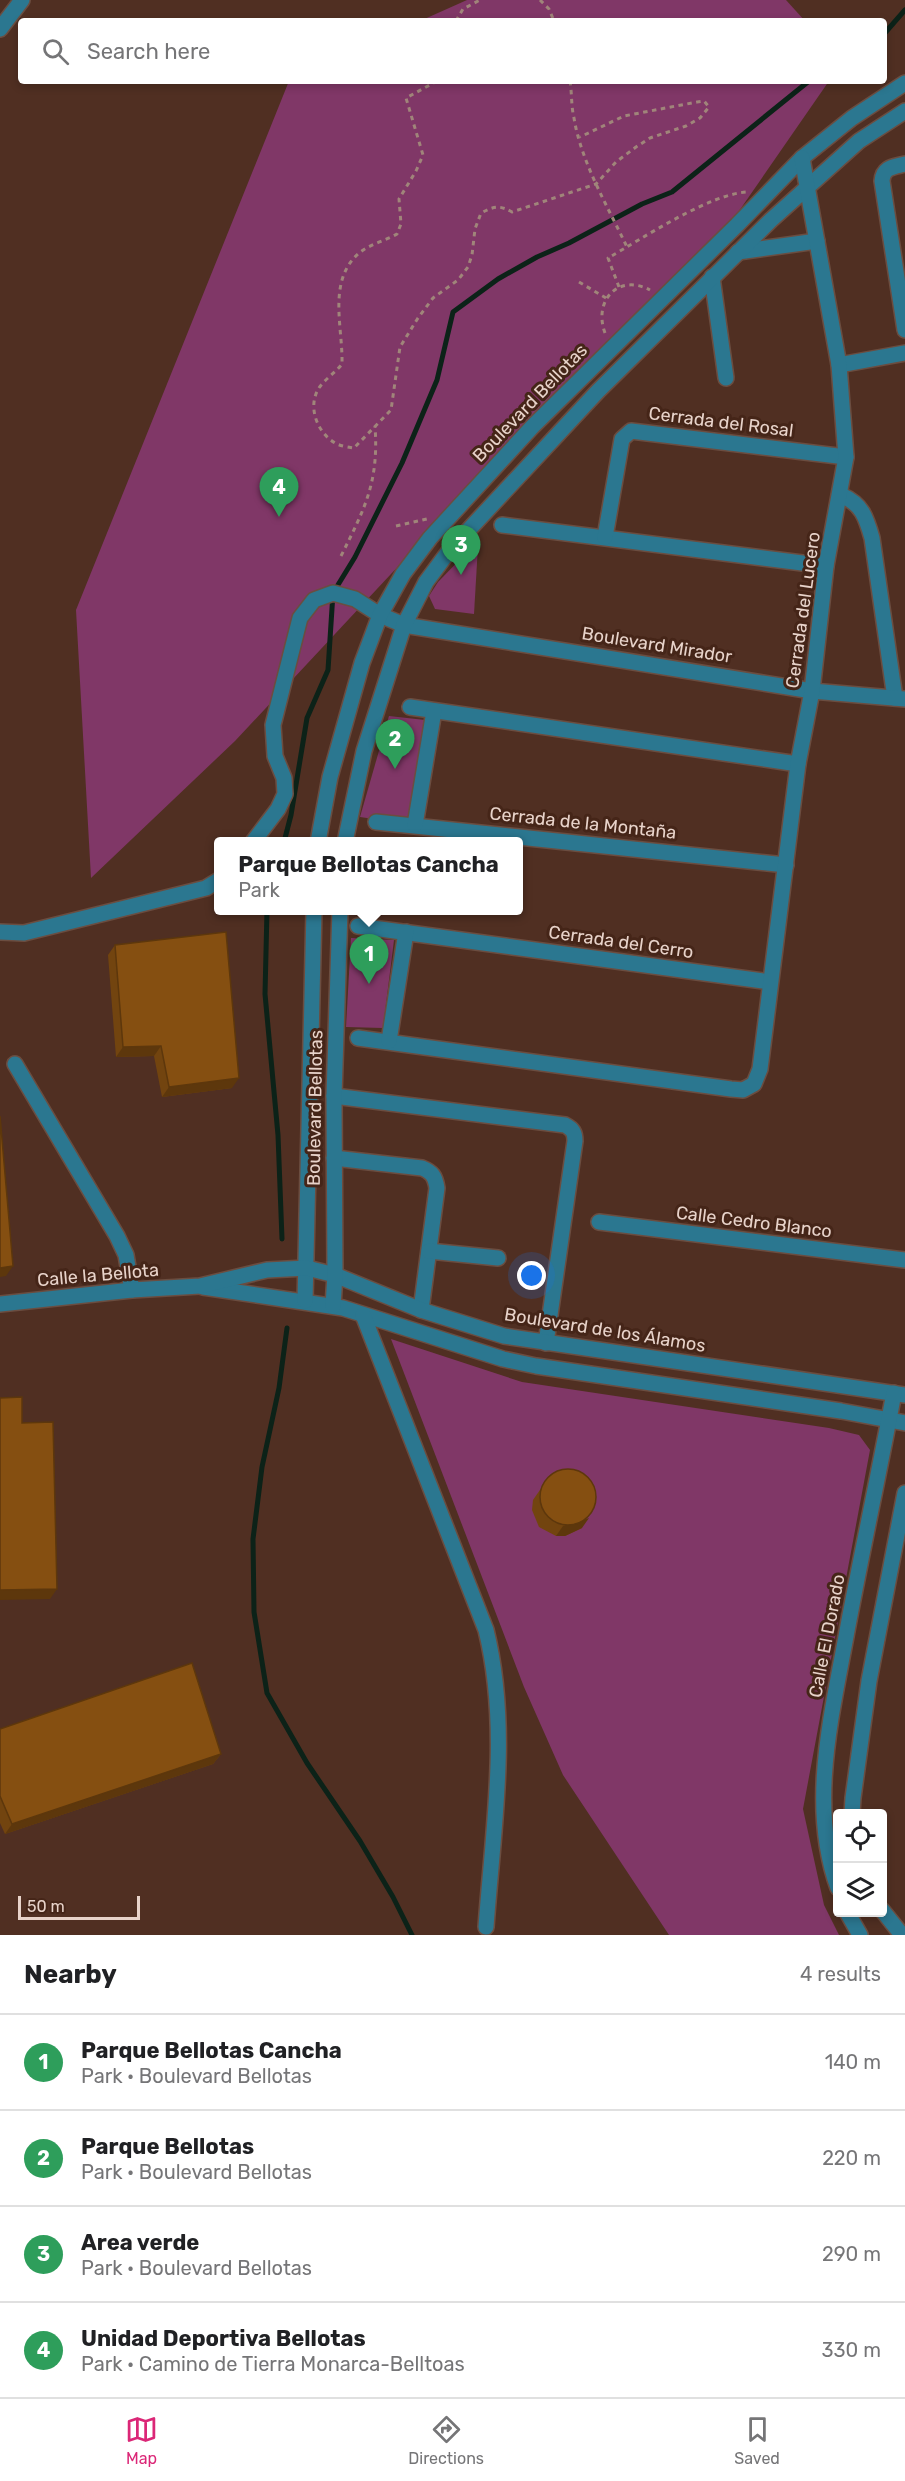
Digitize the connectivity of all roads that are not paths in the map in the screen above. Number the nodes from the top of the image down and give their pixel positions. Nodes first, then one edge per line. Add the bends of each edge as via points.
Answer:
1 (22, 0) edge
2 (0, 29) edge
3 (905, 83) edge
4 (905, 111) edge
5 (802, 158) junction
6 (905, 164) edge
7 (808, 187) junction
8 (817, 241) junction
9 (738, 252) junction
10 (712, 277) junction
11 (905, 330) edge
12 (905, 353) edge
13 (839, 365) junction
14 (581, 376) junction
15 (726, 378) dead end
16 (598, 391) junction
17 (846, 457) junction
18 (841, 495) junction
19 (453, 513) junction
20 (478, 518) junction
21 (502, 525) dead end
22 (605, 537) junction
23 (826, 566) junction
24 (380, 615) junction
25 (404, 626) junction
26 (812, 691) junction
27 (900, 699) edge
28 (410, 707) dead end
29 (434, 711) junction
30 (798, 764) junction
31 (321, 819) junction
32 (348, 820) junction
33 (376, 822) dead end
34 (415, 825) junction
35 (257, 837) edge
36 (319, 837) edge
37 (346, 837) edge
38 (786, 865) junction
39 (214, 883) edge
40 (314, 917) edge
41 (340, 917) edge
42 (358, 926) dead end
43 (0, 932) edge
44 (406, 932) junction
45 (771, 982) junction
46 (311, 1036) junction
47 (336, 1038) junction
48 (358, 1038) dead end
49 (389, 1041) junction
50 (15, 1064) dead end
51 (334, 1096) junction
52 (334, 1158) junction
53 (599, 1222) dead end
54 (429, 1251) junction
55 (498, 1258) dead end
56 (905, 1260) edge
57 (307, 1268) junction
58 (335, 1275) junction
59 (200, 1286) junction
60 (132, 1290) junction
61 (305, 1301) junction
62 (0, 1304) edge
63 (333, 1306) junction
64 (421, 1310) junction
65 (363, 1315) junction
66 (546, 1342) junction
67 (900, 1394) edge
68 (889, 1420) junction
69 (905, 1423) edge
70 (905, 1493) edge
71 (853, 1809) edge
72 (833, 1875) edge
73 (887, 1916) edge
74 (849, 1917) edge
75 (486, 1927) dead end
76 (860, 1935) edge
77 (902, 1935) edge

1 - 2 street
3 - 5 street, Boulevard Bellotas
4 - 7 street via 859,141
5 - 7 street, Cerrada del Lucero
5 - 14 street, Boulevard Bellotas
6 - 11 street via 888,168 882,181
7 - 8 street, Cerrada del Lucero
7 - 9 street
8 - 9 street
8 - 13 street, Cerrada del Lucero
9 - 10 street
10 - 15 street
10 - 16 street
12 - 13 street
13 - 17 street, Cerrada del Lucero
14 - 16 street
14 - 19 street, Boulevard Bellotas
16 - 20 street
17 - 18 street, Cerrada del Lucero
17 - 22 street, Cerrada del Rosal via 631,431 622,439
18 - 23 street, Cerrada del Lucero
18 - 27 street via 861,507 867,518
19 - 20 street
19 - 24 street, Boulevard Bellotas via 403,574
20 - 25 street via 426,582
21 - 22 street
22 - 23 street
23 - 26 street, Cerrada del Lucero
24 - 25 street, Boulevard Mirador
24 - 31 street, Boulevard Bellotas via 343,726
24 - 35 street, Boulevard Mirador via 355,599 333,593 314,600 300,618 273,725 275,756 284,778 285,794
25 - 26 street, Boulevard Mirador
25 - 32 street via 364,752
26 - 27 street, Boulevard Mirador
26 - 30 street, Cerrada del Lucero
28 - 29 street
29 - 30 street
29 - 34 street
30 - 38 street, Cerrada del Lucero
31 - 32 street
31 - 36 street, Boulevard Bellotas
32 - 37 street
33 - 34 street, Cerrada de la Montaña
34 - 38 street, Cerrada de la Montaña
38 - 45 street, Cerrada del Lucero
39 - 43 street via 24,933
40 - 41 street
40 - 46 street, Boulevard Bellotas
41 - 47 street, Boulevard Bellotas
42 - 44 street, Cerrada del Cerro
44 - 45 street, Cerrada del Cerro
44 - 49 street
45 - 49 street, Cerrada del Lucero via 759,1069 754,1084 743,1090
46 - 47 street
46 - 57 street, Boulevard Bellotas
47 - 51 street, Boulevard Bellotas
48 - 49 street
50 - 60 street via 117,1236 126,1255
51 - 52 street, Boulevard Bellotas
51 - 66 street via 565,1125 571,1129 575,1141
52 - 54 street via 430,1172 437,1188
52 - 58 street, Boulevard Bellotas
53 - 56 street, Calle Cedro Blanco
54 - 55 street
54 - 64 street
57 - 58 street, Boulevard de los Álamos
57 - 59 street, Calle la Bellota via 267,1270
57 - 61 street, Boulevard Bellotas
58 - 63 street, Boulevard Bellotas
58 - 64 street, Boulevard de los Álamos
59 - 60 street, Calle la Bellota
59 - 61 street, Calle la Bellota
60 - 62 street, Calle la Bellota
61 - 63 street
63 - 65 street
64 - 66 street, Boulevard de los Álamos via 504,1335
65 - 68 street via 536,1366
65 - 75 street via 486,1630 493,1657 500,1728
66 - 67 street, Boulevard de los Álamos
67 - 68 street, Calle El Dorado
68 - 69 street
68 - 72 street, Calle El Dorado via 833,1706 823,1781 824,1827
70 - 71 street via 869,1681
73 - 77 street
74 - 76 street

